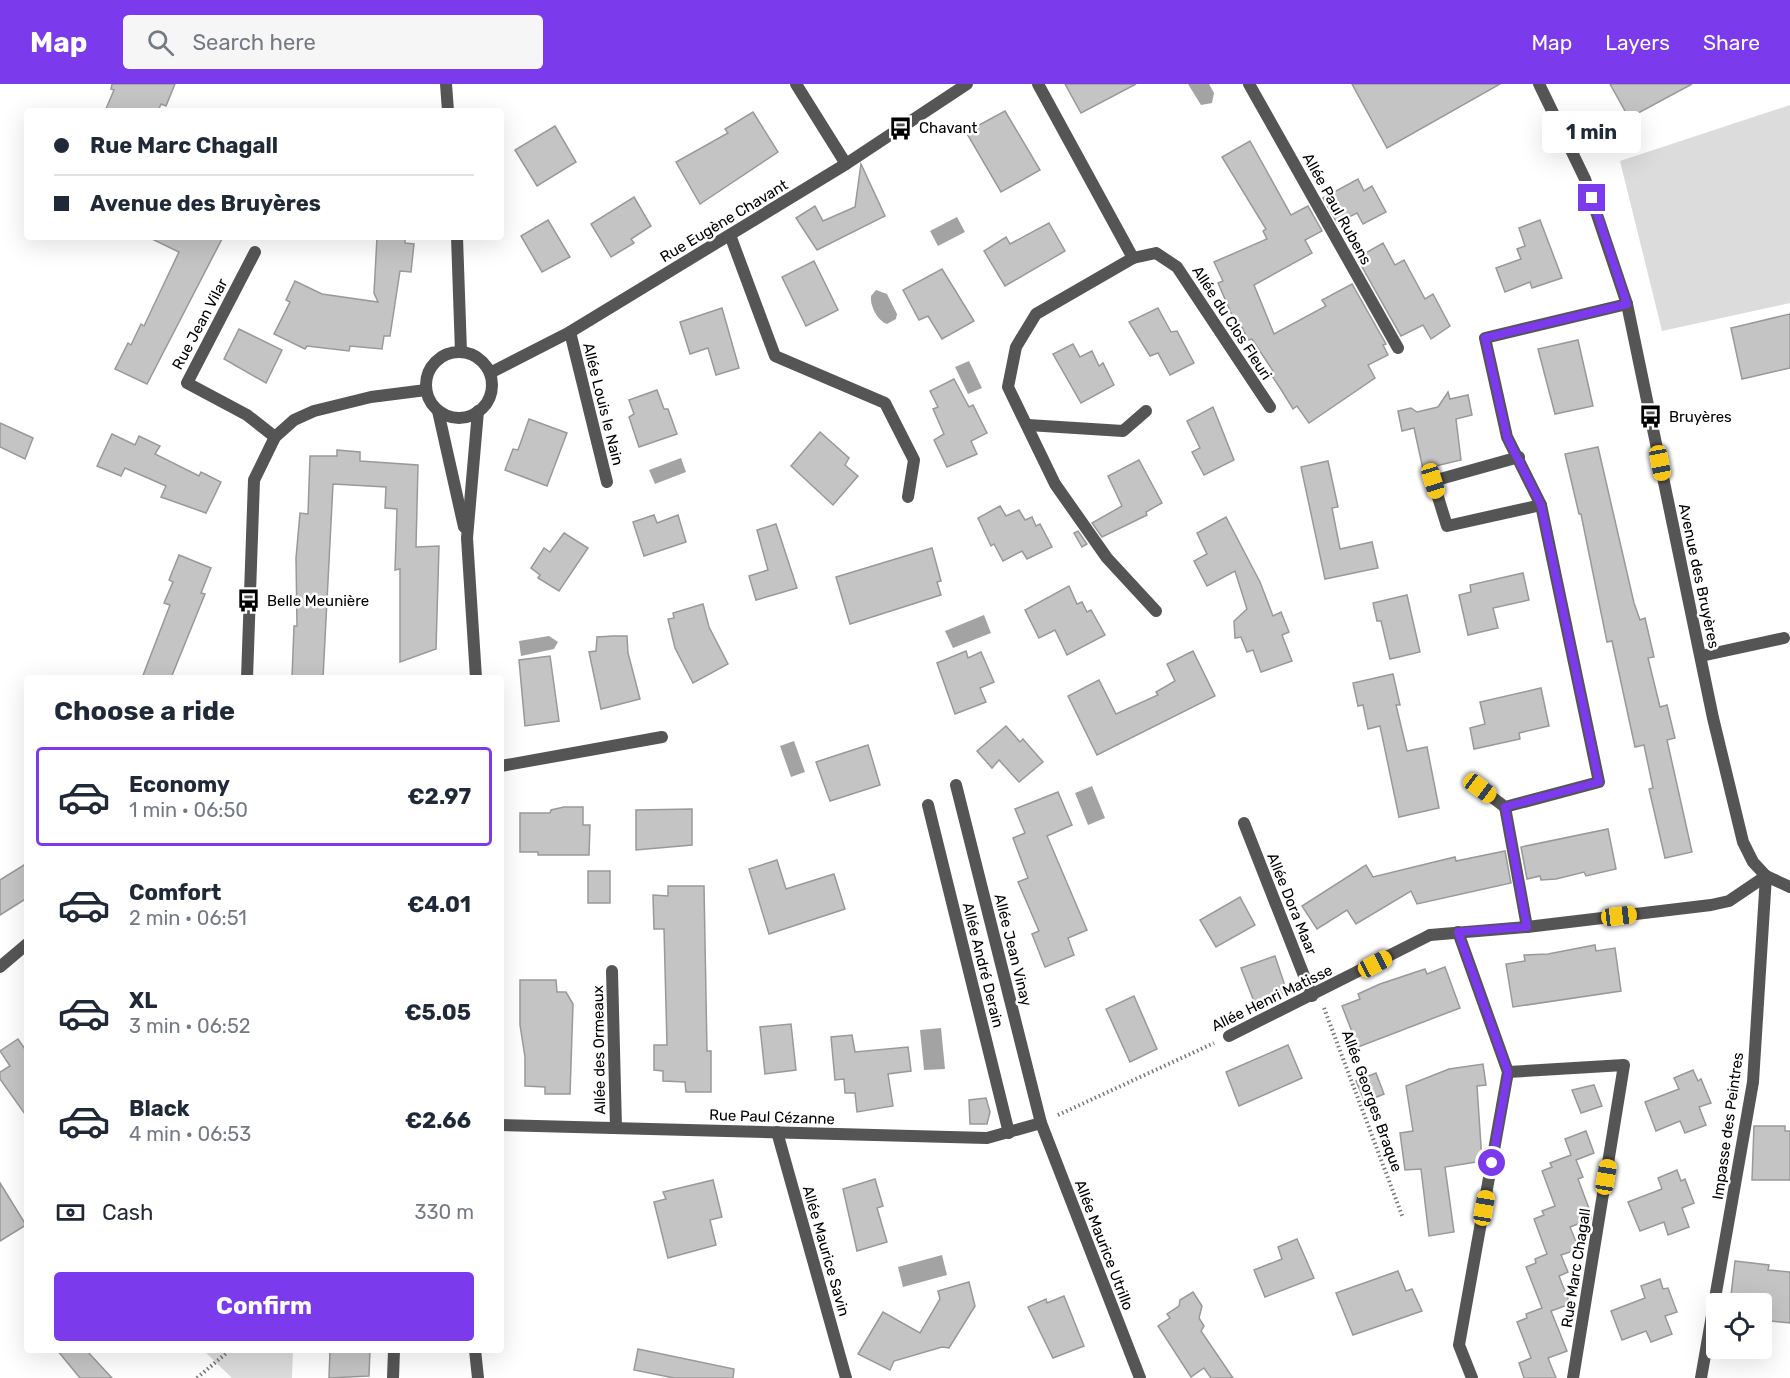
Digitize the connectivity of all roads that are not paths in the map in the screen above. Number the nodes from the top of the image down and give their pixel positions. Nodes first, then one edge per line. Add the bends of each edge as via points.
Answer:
1 (446, 84) edge
2 (796, 84) edge
3 (967, 84) edge
4 (1038, 84) edge
5 (1250, 84) edge
6 (1539, 84) edge
7 (448, 108) edge
8 (846, 164) junction
9 (730, 235) junction
10 (456, 240) edge
11 (255, 252) dead end
12 (1133, 258) junction
13 (1627, 304) junction
14 (570, 332) junction
15 (1398, 348) dead end
16 (461, 352) junction
17 (490, 373) junction
18 (426, 390) junction
19 (1270, 407) dead end
20 (438, 411) junction
21 (478, 411) junction
22 (1146, 411) dead end
23 (1028, 425) junction
24 (274, 437) junction
25 (1519, 457) junction
26 (607, 482) dead end
27 (908, 497) dead end
28 (1541, 505) junction
29 (467, 538) junction
30 (1156, 611) dead end
31 (1784, 638) dead end
32 (1701, 656) junction
33 (247, 675) edge
34 (476, 675) edge
35 (662, 737) dead end
36 (504, 765) edge
37 (956, 785) dead end
38 (1480, 788) dead end
39 (928, 805) dead end
40 (1505, 807) junction
41 (1244, 823) dead end
42 (1766, 876) junction
43 (1790, 887) edge
44 (1527, 927) junction
45 (1458, 932) junction
46 (24, 947) edge
47 (0, 967) edge
48 (612, 971) dead end
49 (1316, 994) junction
50 (1229, 1036) road end
51 (1508, 1072) junction
52 (1041, 1123) junction
53 (504, 1125) edge
54 (616, 1128) junction
55 (777, 1132) junction
56 (1009, 1133) junction
57 (394, 1353) edge
58 (475, 1353) edge
59 (393, 1378) edge
60 (478, 1378) edge
61 (846, 1378) edge
62 (1140, 1378) edge
63 (1472, 1378) edge
64 (1573, 1378) edge
65 (1701, 1378) edge

1 - 7 street
2 - 8 street
3 - 8 street, Rue Eugène Chavant
4 - 12 street
5 - 15 street, Allée Paul Rubens
6 - 13 street, Avenue des Bruyères via 1585,179
8 - 9 street, Rue Eugène Chavant
9 - 14 street, Rue Eugène Chavant
9 - 27 street via 775,356 885,403 914,460
10 - 16 street
11 - 24 street, Rue Jean Vilar via 187,383 247,415
12 - 19 street, Allée du Clos Fleuri via 1156,253 1178,267
12 - 23 street, Allée du Clos Fleuri via 1036,314 1016,347 1008,387
13 - 25 street via 1485,338 1507,437
13 - 32 street, Avenue des Bruyères
14 - 17 street, Rue Eugène Chavant
14 - 26 street, Allée Louis le Nain
16 - 17 street via 483,362
16 - 18 street via 446,354 434,363 427,375
17 - 21 street via 490,394
18 - 20 street
18 - 24 street via 371,397 314,411 294,420
20 - 21 street via 451,417 465,417
20 - 29 street
21 - 29 street
22 - 23 street via 1123,431
23 - 30 street, Allée du Clos Fleuri via 1055,484 1107,558
24 - 33 street via 254,480
25 - 28 street
25 - 28 street via 1433,481 1447,526
28 - 40 street via 1599,782
29 - 34 street
31 - 32 street
32 - 42 street, Avenue des Bruyères via 1743,842
35 - 36 street
37 - 52 street, Allée Jean Vinay
38 - 40 street
39 - 56 street, Allée André Derain
40 - 44 street
41 - 49 street, Allée Dora Maar
42 - 43 street, Avenue des Bruyères
42 - 44 street, Allée Henri Matisse via 1729,901 1711,905
42 - 65 street, Impasse des Peintres via 1753,1082
44 - 45 street, Allée Henri Matisse
45 - 49 street, Allée Henri Matisse via 1431,935
45 - 51 street
46 - 47 street
48 - 54 street, Allée des Ormeaux
49 - 50 street, Allée Henri Matisse
51 - 63 street via 1459,1344
51 - 64 street, Rue Marc Chagall via 1624,1065
52 - 56 street, Rue Paul Cézanne
52 - 62 street, Allée Maurice Utrillo
53 - 54 street, Rue Paul Cézanne
54 - 55 street, Rue Paul Cézanne
55 - 56 street, Rue Paul Cézanne via 987,1138
55 - 61 street, Allée Maurice Savin
57 - 59 street
58 - 60 street

